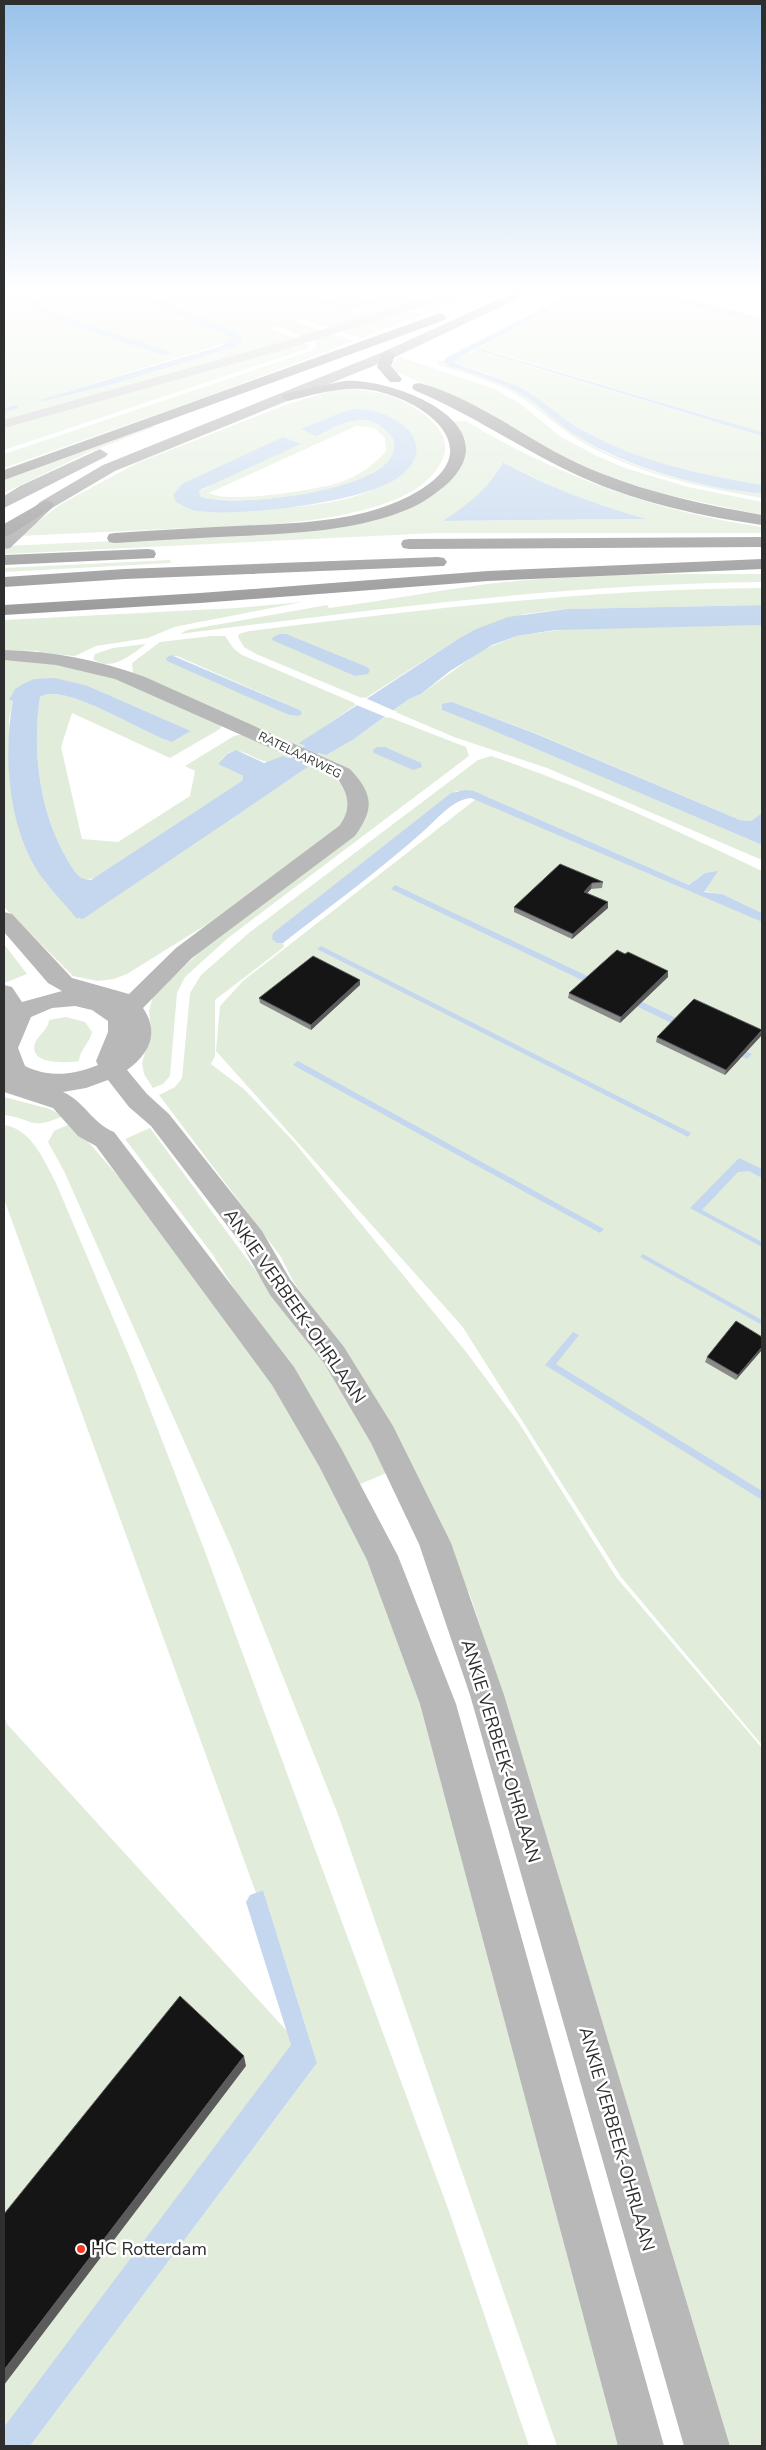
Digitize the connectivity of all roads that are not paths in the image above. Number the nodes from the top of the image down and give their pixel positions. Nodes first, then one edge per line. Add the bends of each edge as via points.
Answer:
1 (77, 403) edge
2 (207, 403) edge
3 (233, 403) edge
4 (271, 403) edge
5 (421, 403) edge
6 (457, 403) edge
7 (4, 424) edge
8 (4, 475) edge
9 (4, 503) edge
10 (46, 505) joint
11 (762, 520) edge
12 (15, 526) edge
13 (103, 538) dead end
14 (762, 542) edge
15 (24, 543) dead end
16 (4, 544) edge
17 (395, 544) dead end
18 (169, 553) dead end
19 (4, 560) edge
20 (762, 562) edge
21 (4, 582) edge
22 (4, 610) edge
23 (4, 655) edge
24 (4, 921) edge
25 (184, 952) junction
26 (4, 993) edge
27 (66, 993) junction
28 (103, 999) junction
29 (130, 1007) junction
30 (8, 1019) edge
31 (119, 1066) junction
32 (9, 1079) edge
33 (65, 1092) junction
34 (641, 2446) edge
35 (707, 2446) edge

1 - 7 street
2 - 8 highway
3 - 9 main road via 59,472
4 - 10 main road via 134,456 82,482
5 - 13 highway via 443,417 452,428 459,443 458,456 453,468 428,492 392,509 332,523 287,528
6 - 11 highway via 600,479 681,504
10 - 12 highway
12 - 16 main road
14 - 17 highway
15 - 16 highway
18 - 19 highway
20 - 21 highway via 430,562
20 - 22 highway via 488,576
23 - 25 main road, RATELAARWEG via 40,657 115,672 343,773 352,782 358,796 359,811 356,821 347,831
24 - 27 main road via 21,958 42,983
25 - 28 main road, RATELAARWEG
25 - 29 main road, RATELAARWEG
26 - 30 main road
27 - 28 main road via 71,998
27 - 30 main road
28 - 29 main road
28 - 31 main road via 120,1022 121,1032 108,1061
29 - 31 main road via 141,1026 140,1038 135,1050
30 - 32 main road via 18,1024 10,1036 6,1052 11,1065
31 - 33 main road
31 - 35 main road, ANKIE VERBEEK-OHRLAAN via 144,1109 160,1120 252,1238 280,1288 334,1355 382,1435 435,1543 487,1695
32 - 33 main road via 20,1090
33 - 34 main road via 73,1111 90,1132 105,1139 283,1376 382,1556 438,1704

